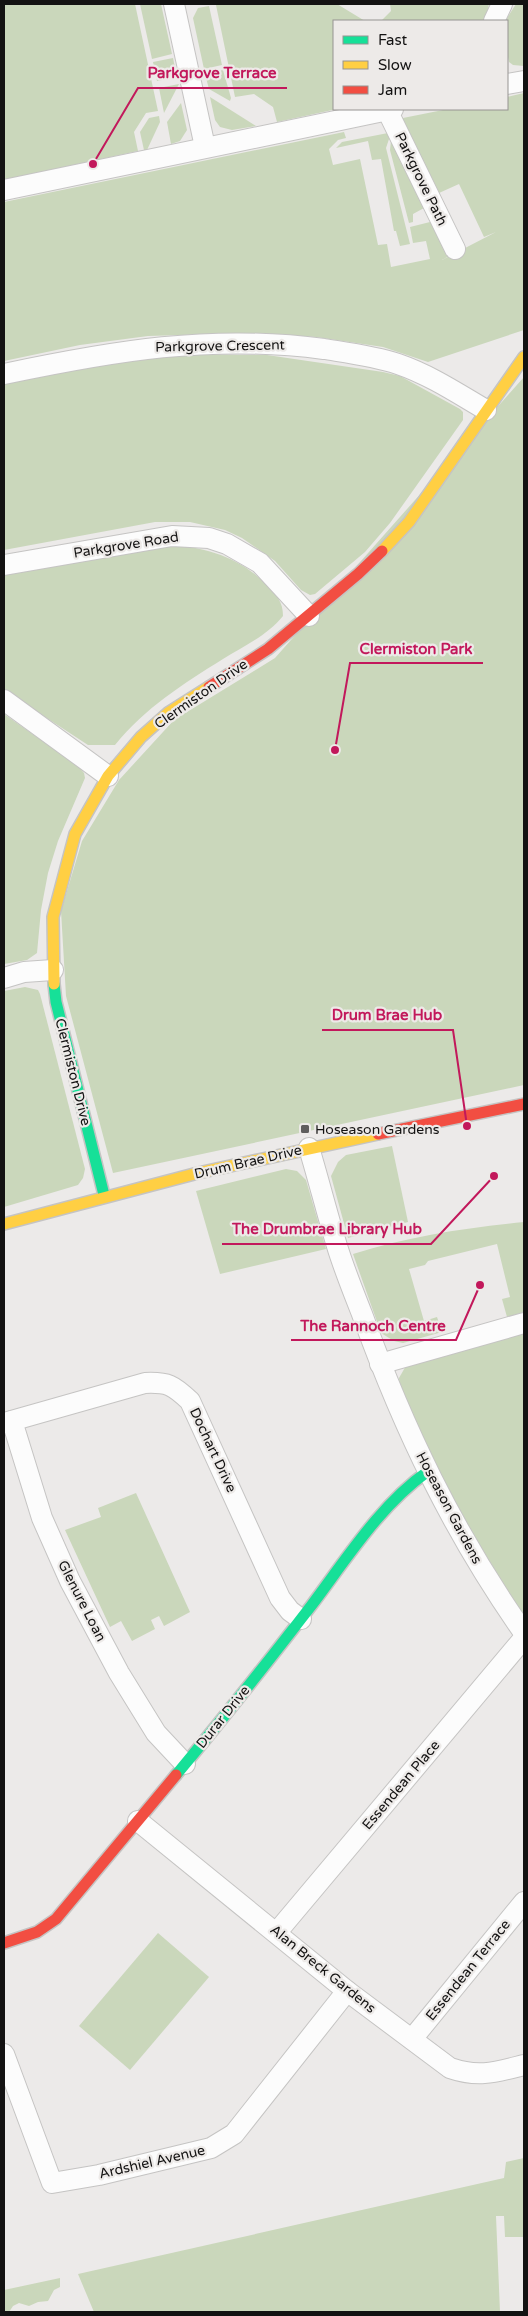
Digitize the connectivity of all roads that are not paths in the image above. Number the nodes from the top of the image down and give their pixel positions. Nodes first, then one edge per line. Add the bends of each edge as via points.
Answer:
1 (174, 4) edge
2 (502, 4) edge
3 (494, 20) edge
4 (524, 81) edge
5 (508, 84) edge
6 (385, 110) edge
7 (390, 110) edge
8 (205, 147) junction
9 (4, 190) edge
10 (455, 249) dead end
11 (524, 356) edge
12 (4, 374) edge
13 (486, 410) junction
14 (4, 565) edge
15 (309, 616) junction
16 (4, 700) edge
17 (108, 776) junction
18 (53, 970) junction
19 (4, 978) edge
20 (524, 1104) edge
21 (309, 1148) junction
22 (104, 1195) junction
23 (4, 1224) edge
24 (524, 1324) edge
25 (380, 1364) junction
26 (8, 1422) edge
27 (427, 1472) junction
28 (301, 1619) junction
29 (524, 1634) edge
30 (524, 1638) edge
31 (185, 1764) junction
32 (138, 1821) junction
33 (524, 1902) edge
34 (277, 1932) junction
35 (4, 1943) edge
36 (348, 1991) junction
37 (412, 2039) junction
38 (4, 2054) edge
39 (524, 2065) edge

1 - 8 street
2 - 3 street
4 - 5 street
6 - 8 street
7 - 10 street, Parkgrove Path
8 - 9 street
11 - 13 street, Clermiston Drive
12 - 13 street, Parkgrove Crescent via 152,346 272,344 359,354 398,364 429,377
13 - 15 street, Clermiston Drive via 409,522 358,574
14 - 15 street, Parkgrove Road via 172,536 209,538 227,544 260,563
15 - 17 street, Clermiston Drive via 268,648 168,713 141,737
16 - 17 street
17 - 18 street, Clermiston Drive via 75,834 54,917
18 - 19 street via 24,972
18 - 22 street, Clermiston Drive via 56,1002
20 - 21 street, Drum Brae Drive
21 - 22 street, Drum Brae Drive
21 - 25 street, Hoseason Gardens via 338,1248
22 - 23 street, Drum Brae Drive
24 - 25 street
25 - 27 street, Hoseason Gardens
26 - 28 street, Dochart Drive via 145,1383 165,1382 178,1390 190,1401 280,1598
26 - 31 street, Glenure Loan via 42,1518 70,1580 123,1680 156,1732
27 - 28 street, Durar Drive via 400,1494
27 - 29 street, Hoseason Gardens via 452,1520
28 - 31 street, Durar Drive
30 - 34 street, Essendean Place
31 - 32 street, Durar Drive
32 - 34 street, Alan Breck Gardens
32 - 35 street, Durar Drive via 56,1919 37,1932
33 - 37 street, Essendean Terrace
34 - 36 street, Alan Breck Gardens
36 - 37 street, Alan Breck Gardens
36 - 38 street, Ardshiel Avenue via 234,2134 211,2148 99,2175 52,2183
37 - 39 street, Alan Breck Gardens via 450,2068 468,2074 486,2074

